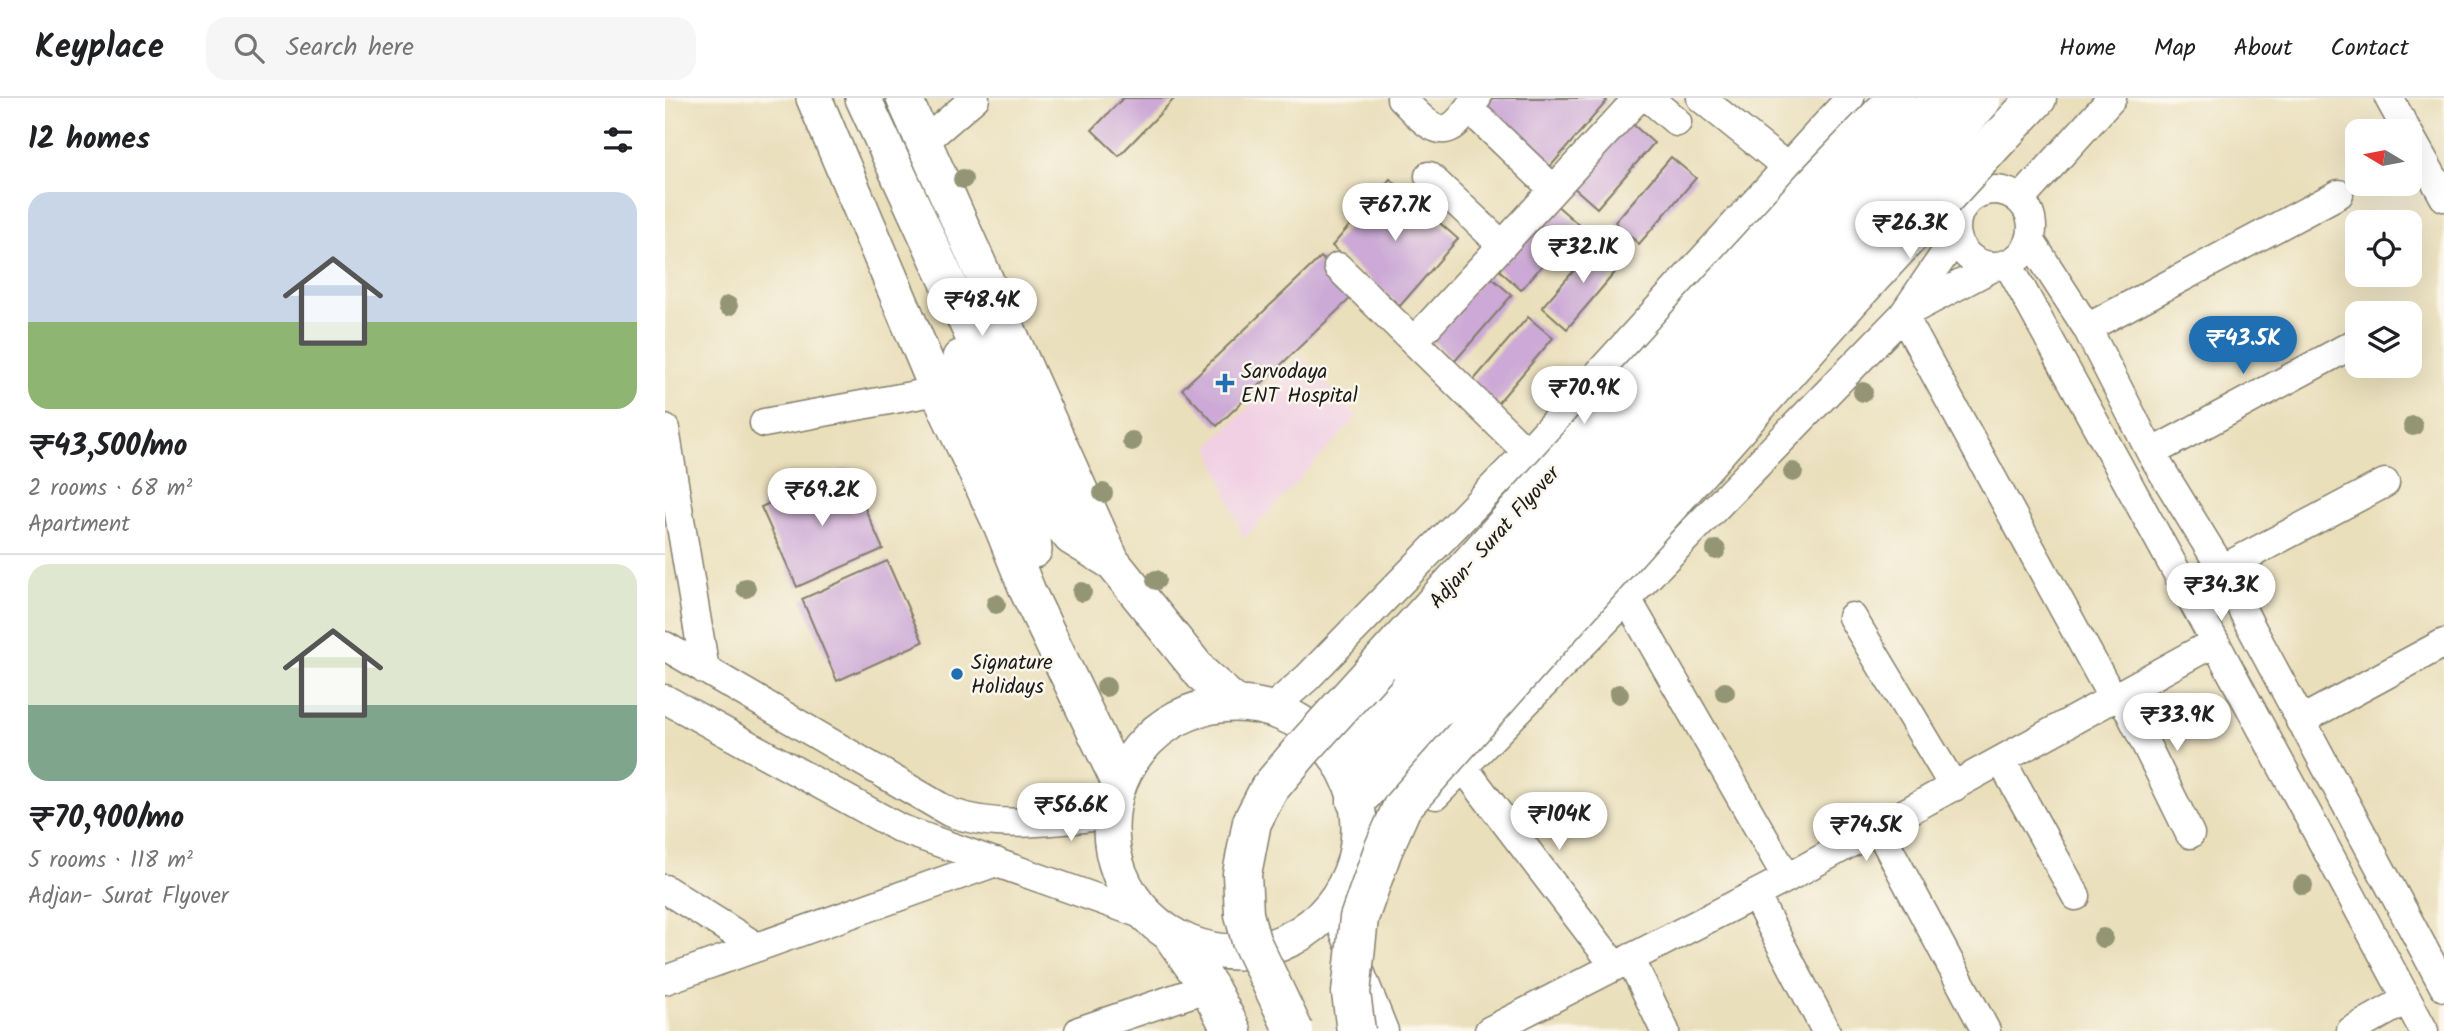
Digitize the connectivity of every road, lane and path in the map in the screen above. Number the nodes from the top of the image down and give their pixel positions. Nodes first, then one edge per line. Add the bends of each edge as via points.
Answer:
1 (814, 98) edge
2 (847, 98) edge
3 (863, 98) edge
4 (904, 98) edge
5 (975, 98) edge
6 (1401, 98) edge
7 (1637, 98) edge
8 (1650, 98) edge
9 (1701, 98) edge
10 (1850, 98) edge
11 (1896, 98) edge
12 (1942, 98) edge
13 (1984, 98) edge
14 (2037, 98) edge
15 (2112, 98) edge
16 (2389, 98) edge
17 (1479, 109) edge
18 (2401, 119) edge
19 (1677, 122) dead end
20 (925, 142) junction
21 (2422, 157) edge
22 (1787, 167) junction
23 (1429, 176) dead end
24 (1553, 189) junction
25 (1985, 191) junction
26 (2339, 194) dead end
27 (2444, 197) edge
28 (2021, 200) junction
29 (1958, 224) junction
30 (2030, 240) junction
31 (1502, 245) junction
32 (2001, 265) junction
33 (1338, 267) dead end
34 (1903, 315) junction
35 (2087, 328) junction
36 (1414, 341) junction
37 (2345, 348) edge
38 (938, 391) junction
39 (764, 423) dead end
40 (665, 429) edge
41 (1527, 452) junction
42 (2151, 453) junction
43 (2385, 483) dead end
44 (1112, 562) junction
45 (2222, 569) junction
46 (1028, 592) junction
47 (1627, 599) junction
48 (1852, 617) dead end
49 (2215, 642) junction
50 (2444, 643) edge
51 (665, 646) edge
52 (705, 670) junction
53 (1426, 696) junction
54 (2117, 696) junction
55 (665, 699) edge
56 (1235, 703) junction
57 (1272, 708) junction
58 (2300, 721) junction
59 (2001, 760) junction
60 (1341, 762) junction
61 (1463, 767) junction
62 (1954, 787) junction
63 (1115, 799) junction
64 (1356, 801) junction
65 (1878, 828) junction
66 (2190, 834) dead end
67 (996, 862) junction
68 (1353, 869) junction
69 (1787, 878) junction
70 (665, 889) edge
71 (1755, 895) junction
72 (2076, 895) dead end
73 (1333, 904) junction
74 (1144, 915) junction
75 (1175, 939) junction
76 (757, 947) junction
77 (1623, 962) junction
78 (665, 979) edge
79 (1209, 987) junction
80 (2444, 987) edge
81 (2406, 1000) junction
82 (2444, 1026) edge
83 (1079, 1031) edge
84 (1232, 1031) edge
85 (1294, 1031) edge
86 (1356, 1031) edge
87 (1384, 1031) edge
88 (1489, 1031) edge
89 (1665, 1031) edge
90 (1826, 1031) edge
91 (1986, 1031) edge
92 (2351, 1031) edge
93 (2424, 1031) edge
94 (2436, 1031) edge

1 - 38 main road
2 - 46 main road via 901,213 1033,540
3 - 44 main road via 1058,521 1071,537
4 - 20 main road
5 - 20 street
6 - 17 street via 1429,124 1444,129
7 - 24 street
8 - 19 street
9 - 22 street
10 - 22 street
10 - 29 street
11 - 25 street
11 - 85 highway, Adjan- Surat Flyover, bridge via 1269,789 1252,822 1242,874 1244,914 1265,974
12 - 53 highway, bridge
13 - 53 highway, bridge
14 - 86 highway, bridge via 1852,298 1402,807 1359,918 1351,993
15 - 28 street
16 - 18 street
17 - 24 street
20 - 44 main road
21 - 27 street
22 - 41 street
23 - 31 street
24 - 31 street
25 - 28 street via 1999,190
25 - 29 street via 1969,199
26 - 35 street
28 - 30 street via 2032,221
29 - 32 street via 1961,248 1970,258
29 - 34 street
30 - 32 street via 2019,257
30 - 35 street
31 - 36 street
32 - 34 street
32 - 49 street
33 - 36 street
34 - 47 street
34 - 54 street
35 - 42 street
36 - 41 street
37 - 42 street
38 - 39 street
38 - 46 main road
40 - 52 street
41 - 57 street via 1307,678
42 - 45 street
43 - 45 street
44 - 56 main road via 1202,674
45 - 58 street
46 - 63 main road
47 - 61 street
47 - 69 street
48 - 62 street
49 - 54 street
49 - 81 street
50 - 58 street
51 - 52 street
52 - 63 street via 972,821 999,824
53 - 60 highway
53 - 64 highway
54 - 59 street
54 - 66 street
55 - 67 street via 901,829
56 - 57 main road
56 - 63 main road via 1198,708 1165,724 1138,750
57 - 60 main road via 1299,720
58 - 80 street
59 - 62 street
59 - 72 street
60 - 64 main road
61 - 68 street
61 - 77 street
62 - 65 street
63 - 74 main road via 1112,851 1123,885
64 - 68 main road via 1359,835
65 - 69 street
65 - 91 street
67 - 74 street
67 - 76 street
68 - 73 main road
69 - 71 street
70 - 76 street
71 - 77 street
71 - 90 street
73 - 75 main road via 1312,926 1281,945 1246,954 1209,951
73 - 87 street
74 - 75 main road
75 - 79 highway
76 - 78 street
77 - 88 street
77 - 89 street
79 - 83 street
79 - 84 highway
81 - 92 street
81 - 93 street
82 - 94 street

